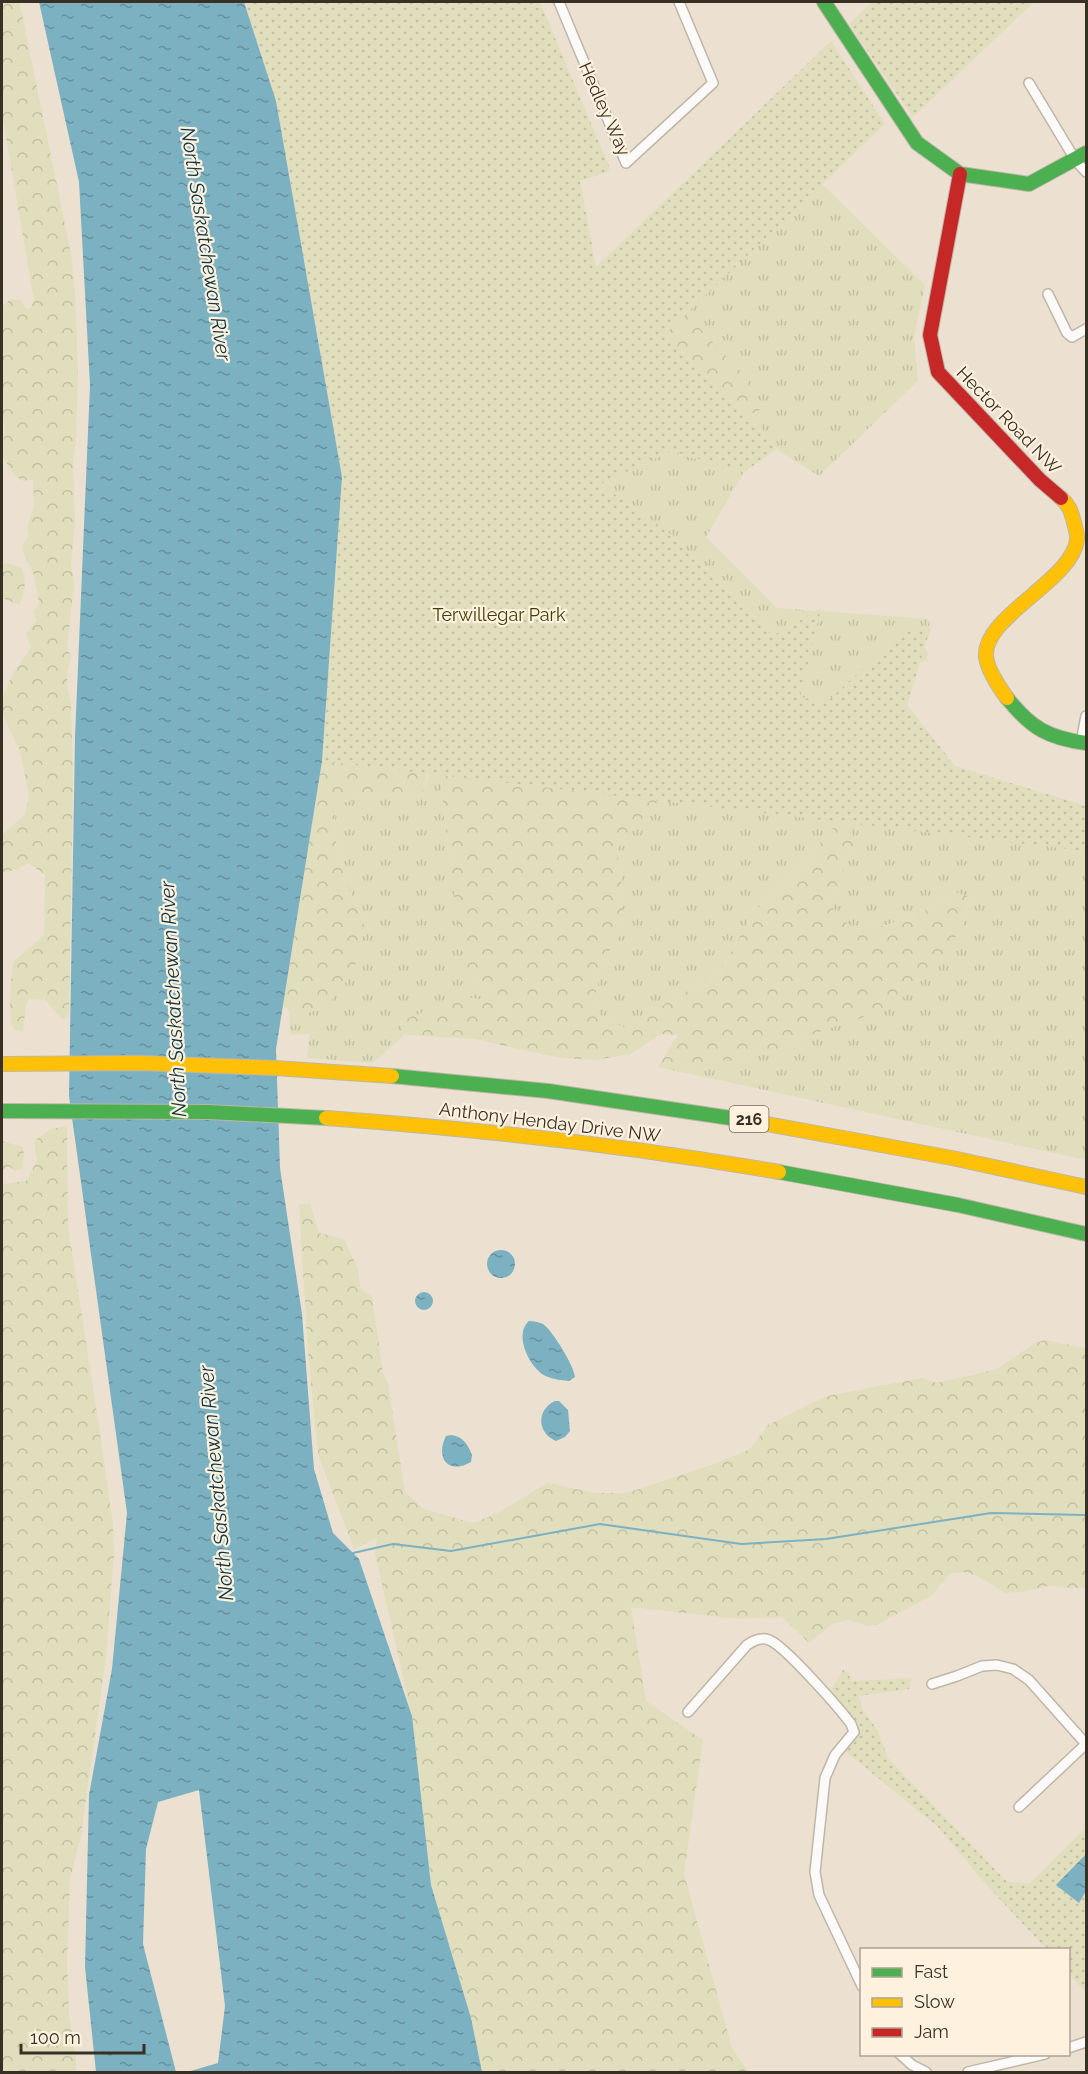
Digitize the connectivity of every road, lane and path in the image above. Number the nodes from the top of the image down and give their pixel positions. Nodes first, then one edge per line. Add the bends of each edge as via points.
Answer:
1 (559, 2) edge
2 (679, 2) edge
3 (824, 2) edge
4 (1029, 83) dead end
5 (1081, 157) edge
6 (1086, 172) edge
7 (960, 174) junction
8 (1048, 294) dead end
9 (1086, 329) edge
10 (1082, 543) edge
11 (1086, 716) edge
12 (1084, 742) edge
13 (2, 1064) edge
14 (2, 1111) edge
15 (1086, 1187) edge
16 (1086, 1234) edge
17 (932, 1683) dead end
18 (688, 1712) dead end
19 (1086, 1744) edge
20 (1019, 1807) dead end
21 (860, 1984) edge
22 (1086, 2042) edge
23 (1070, 2047) edge
24 (901, 2056) edge
25 (1041, 2056) edge
26 (926, 2073) edge
27 (968, 2073) edge

1 - 2 street, Hedley Way via 626,163 713,83
3 - 7 main road via 917,143
4 - 5 street
5 - 6 street
5 - 7 main road via 1029,184
7 - 10 main road, Hector Road NW via 930,335 938,372 1040,480 1069,505
8 - 9 street via 1067,333 1072,337
10 - 12 main road, Hector Road NW via 1004,621 991,638 986,658 997,684 1025,718 1060,740
11 - 12 street, Hector Road NW
13 - 15 main road, Anthony Henday Drive NW / 216 via 287,1069 546,1091 762,1120
14 - 16 main road, Anthony Henday Drive NW via 169,1111 409,1124 600,1144 755,1167 966,1206
17 - 19 street via 982,1666 1013,1669 1029,1680
18 - 21 street via 747,1645 765,1638 795,1662 845,1717 854,1732 835,1755 825,1778 815,1872 819,1895
19 - 20 street
22 - 23 street
24 - 26 street
25 - 27 street

